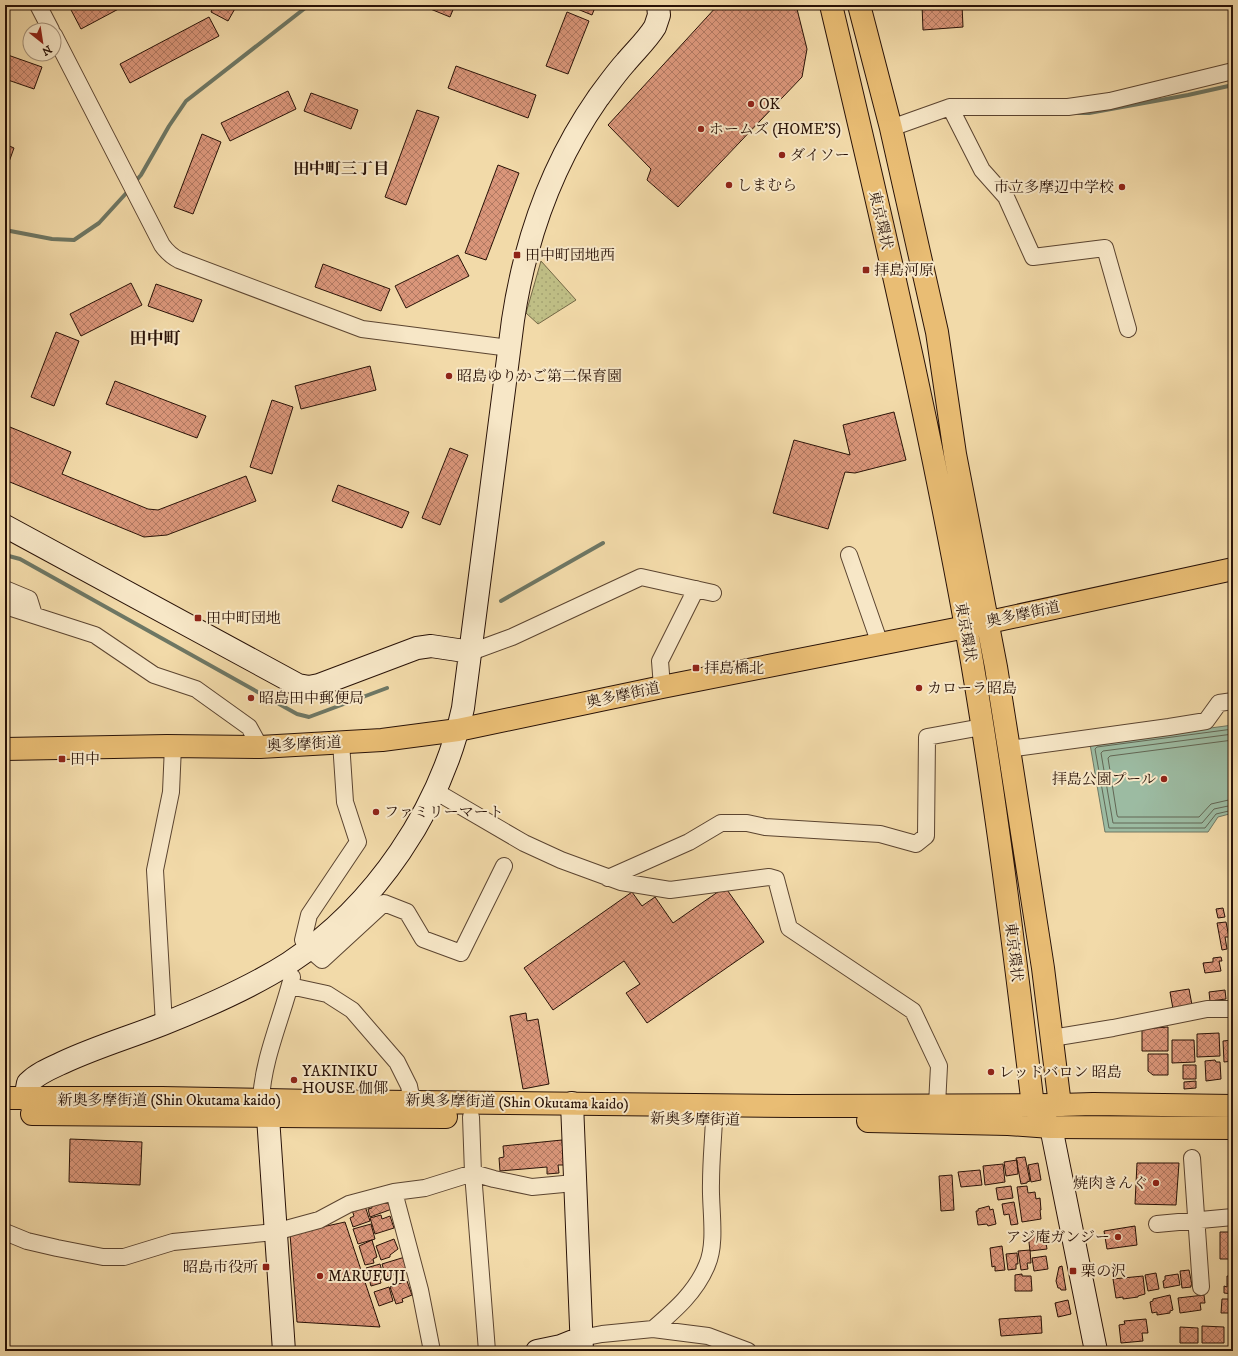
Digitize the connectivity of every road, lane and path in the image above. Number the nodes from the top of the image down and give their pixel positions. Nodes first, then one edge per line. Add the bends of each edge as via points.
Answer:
1 (38, 5) edge
2 (658, 5) edge
3 (831, 5) edge
4 (859, 5) edge
5 (47, 22) edge
6 (62, 51) edge
7 (1233, 71) edge
8 (950, 107) junction
9 (891, 128) junction
10 (1128, 330) dead end
11 (510, 348) junction
12 (5, 526) edge
13 (849, 555) dead end
14 (1233, 569) edge
15 (5, 589) edge
16 (696, 589) junction
17 (713, 593) dead end
18 (5, 606) edge
19 (34, 615) junction
20 (987, 621) junction
21 (966, 627) junction
22 (880, 644) junction
23 (471, 652) junction
24 (662, 687) junction
25 (1233, 701) edge
26 (982, 727) junction
27 (458, 730) junction
28 (341, 742) junction
29 (172, 746) junction
30 (260, 747) junction
31 (1009, 749) junction
32 (5, 750) edge
33 (435, 791) junction
34 (504, 866) dead end
35 (608, 878) junction
36 (308, 948) junction
37 (289, 962) junction
38 (290, 986) junction
39 (1233, 1009) edge
40 (164, 1024) junction
41 (1052, 1038) junction
42 (15, 1098) edge
43 (412, 1101) junction
44 (937, 1105) junction
45 (1060, 1105) junction
46 (1032, 1106) junction
47 (1233, 1106) edge
48 (265, 1109) junction
49 (572, 1110) junction
50 (5, 1113) edge
51 (471, 1117) junction
52 (714, 1120) junction
53 (1051, 1127) junction
54 (1233, 1128) edge
55 (1192, 1158) dead end
56 (472, 1173) junction
57 (574, 1183) junction
58 (394, 1192) junction
59 (1233, 1217) edge
60 (1197, 1220) junction
61 (1157, 1224) dead end
62 (5, 1232) edge
63 (275, 1232) junction
64 (1201, 1287) dead end
65 (653, 1329) junction
66 (582, 1345) edge
67 (284, 1351) edge
68 (432, 1351) edge
69 (487, 1351) edge
70 (537, 1351) edge
71 (748, 1351) edge
72 (1096, 1351) edge

1 - 5 street
2 - 11 street via 659,15 655,27 598,98 572,140 550,184 522,267
3 - 21 main road, 東京環状 via 920,394
4 - 9 main road, 東京環状
6 - 11 street via 162,245 178,260 362,329
7 - 8 street via 1110,101 1068,107
8 - 9 street
8 - 10 street via 982,170 1006,197 1033,257 1105,248
9 - 20 main road, 東京環状 via 934,316 955,454
11 - 23 street
12 - 23 street via 298,685 319,685 422,647
13 - 22 street
14 - 20 main road, 奥多摩街道
15 - 19 street via 29,599
16 - 17 street
16 - 23 street via 641,576 512,637
16 - 24 street via 660,661
18 - 19 street
19 - 30 street via 95,635 154,676 196,689 249,727
20 - 21 main road, 奥多摩街道
20 - 31 main road, 東京環状
21 - 22 main road, 奥多摩街道
21 - 26 main road, 東京環状
22 - 24 main road, 奥多摩街道
23 - 27 street
24 - 27 main road, 奥多摩街道
25 - 31 street via 1219,703 1206,720
26 - 35 street via 928,737 926,836 916,844 880,834 721,823 689,842
26 - 46 main road, 東京環状 via 999,840
27 - 28 main road, 奥多摩街道 via 382,740
27 - 33 street
28 - 30 main road, 奥多摩街道
28 - 36 street via 345,802 358,842 309,915 303,940
29 - 30 main road, 奥多摩街道
29 - 32 main road, 奥多摩街道
29 - 40 street via 171,792 155,870
31 - 41 main road, 東京環状
33 - 35 street via 524,843
33 - 36 street via 414,831 374,886 335,926
34 - 36 street via 461,953 423,939 408,912 384,903 322,960
35 - 44 street via 670,890 769,877 776,879 789,928 913,1011 939,1066
36 - 37 street
37 - 38 street via 292,977
37 - 40 street via 240,990
38 - 43 street via 328,994 352,1010 397,1062 409,1086
38 - 48 street via 262,1086
39 - 41 street via 1207,1009
40 - 42 street via 78,1055 38,1074
41 - 45 main road, 東京環状
42 - 48 main road, 新奥多摩街道 (Shin Okutama kaido) via 162,1098
43 - 48 main road, 新奥多摩街道 (Shin Okutama kaido)
43 - 49 main road, 新奥多摩街道 (Shin Okutama kaido)
44 - 46 main road
44 - 49 main road, 新奥多摩街道 (Shin Okutama kaido)
45 - 46 main road
45 - 47 main road
45 - 53 main road
46 - 53 main road
48 - 50 main road, 新奥多摩街道 (Shin Okutama kaido)
48 - 51 main road, 新奥多摩街道
48 - 63 street
49 - 51 main road, 新奥多摩街道
49 - 52 main road, 新奥多摩街道
49 - 57 street
51 - 56 street
52 - 53 main road, 新奥多摩街道 via 910,1121
52 - 65 street via 711,1255 688,1296
53 - 54 main road
53 - 72 street
55 - 60 street
56 - 57 street via 532,1187
56 - 58 street via 424,1188
56 - 69 street
57 - 66 street
58 - 63 street via 349,1204 319,1220
58 - 68 street via 420,1290
59 - 60 street
60 - 61 street
60 - 64 street
62 - 63 street via 27,1241 103,1257 124,1257 173,1242
63 - 67 street
65 - 66 street via 602,1334
65 - 71 street via 708,1336
66 - 70 street

